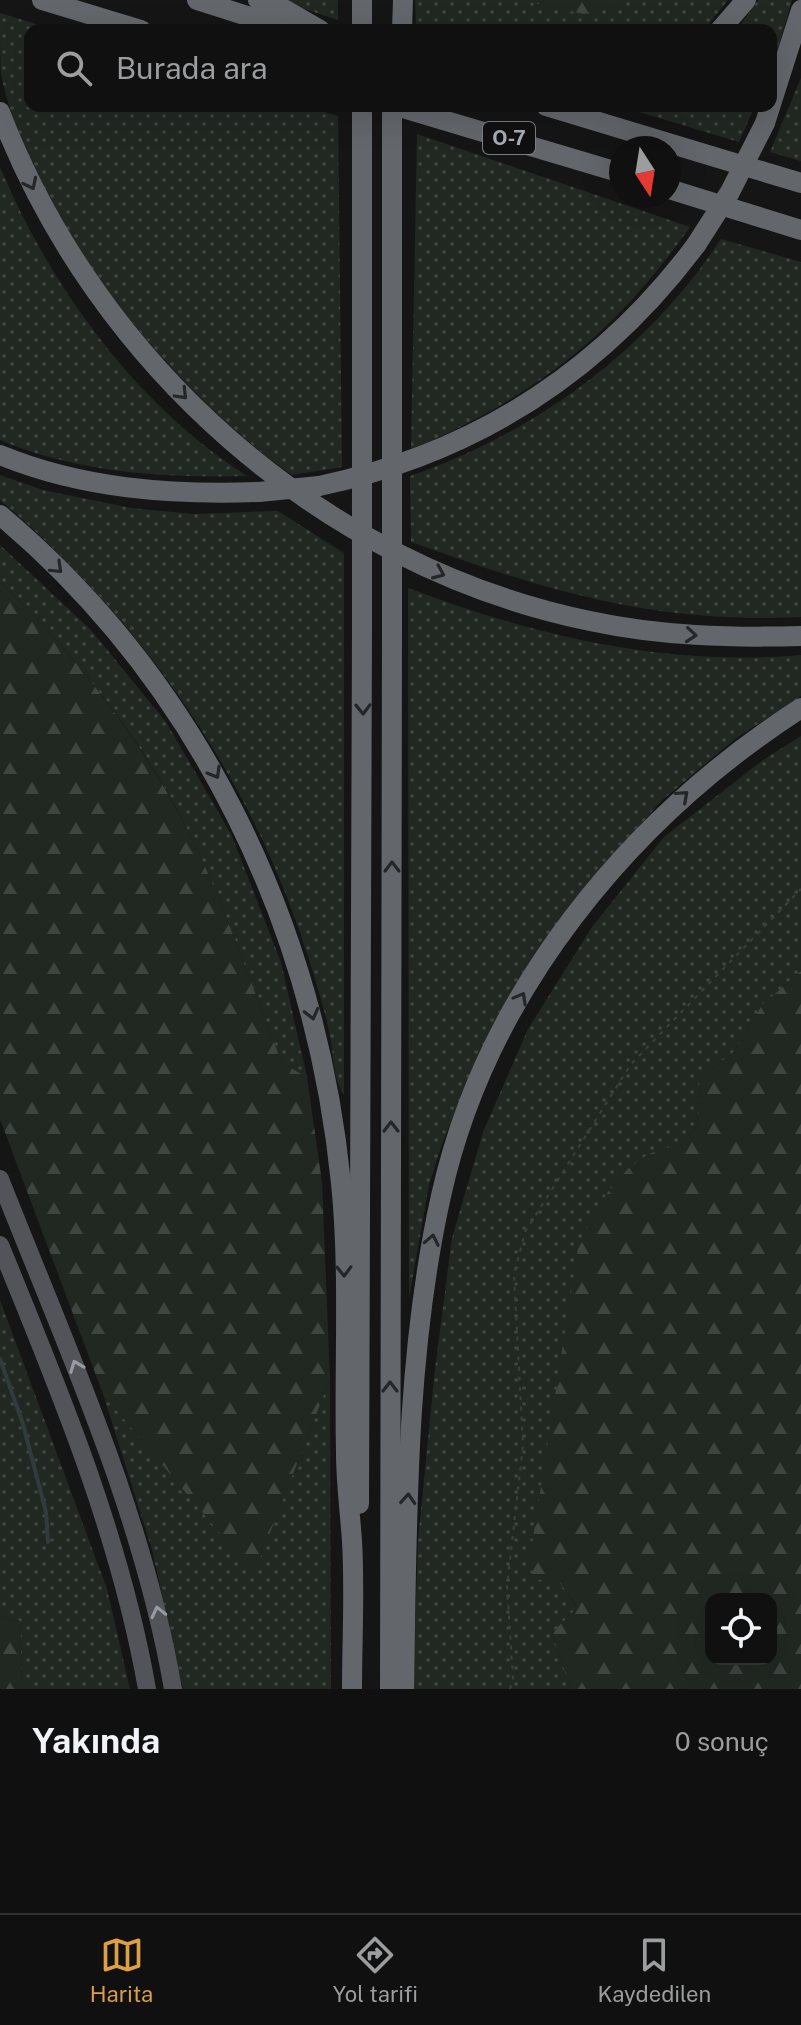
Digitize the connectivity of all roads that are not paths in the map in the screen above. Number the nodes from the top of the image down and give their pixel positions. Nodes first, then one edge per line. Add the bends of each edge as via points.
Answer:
1 (42, 0) edge
2 (197, 0) edge
3 (258, 0) edge
4 (362, 0) edge
5 (392, 0) edge
6 (403, 0) edge
7 (746, 0) edge
8 (801, 10) edge
9 (121, 24) edge
10 (272, 24) edge
11 (310, 24) edge
12 (362, 24) edge
13 (392, 24) edge
14 (402, 24) edge
15 (725, 24) edge
16 (777, 85) edge
17 (0, 112) edge
18 (362, 112) edge
19 (393, 112) edge
20 (407, 112) edge
21 (566, 112) edge
22 (769, 112) edge
23 (609, 170) edge
24 (801, 183) edge
25 (681, 193) edge
26 (801, 230) edge
27 (0, 455) edge
28 (0, 515) edge
29 (801, 636) edge
30 (801, 708) edge
31 (0, 1179) edge
32 (0, 1245) edge
33 (352, 1544) junction
34 (147, 1689) edge
35 (173, 1689) edge
36 (352, 1689) edge
37 (390, 1689) edge
38 (404, 1689) edge

1 - 9 highway
2 - 10 highway
3 - 11 highway
4 - 12 highway
5 - 13 highway
6 - 14 highway
7 - 15 highway
8 - 16 highway, bridge
17 -> 29 highway via 59,238 127,334 211,425 320,507 411,561 528,606 651,631
18 -> 33 highway, bridge via 361,1492
37 -> 19 highway, bridge
20 - 23 highway, O-7
21 - 24 highway, O-7
22 - 27 highway, bridge via 730,192 696,245 629,325 553,387 453,445 374,474 259,492 123,487
25 - 26 highway
28 -> 33 highway via 119,633 174,709 216,774 278,905 315,1028 341,1185
38 -> 30 highway via 405,1551 427,1266 441,1193 481,1076 528,985 603,878 640,836 716,767
35 -> 31 main road via 150,1581 112,1459
32 - 34 main road via 92,1479
33 - 36 highway

